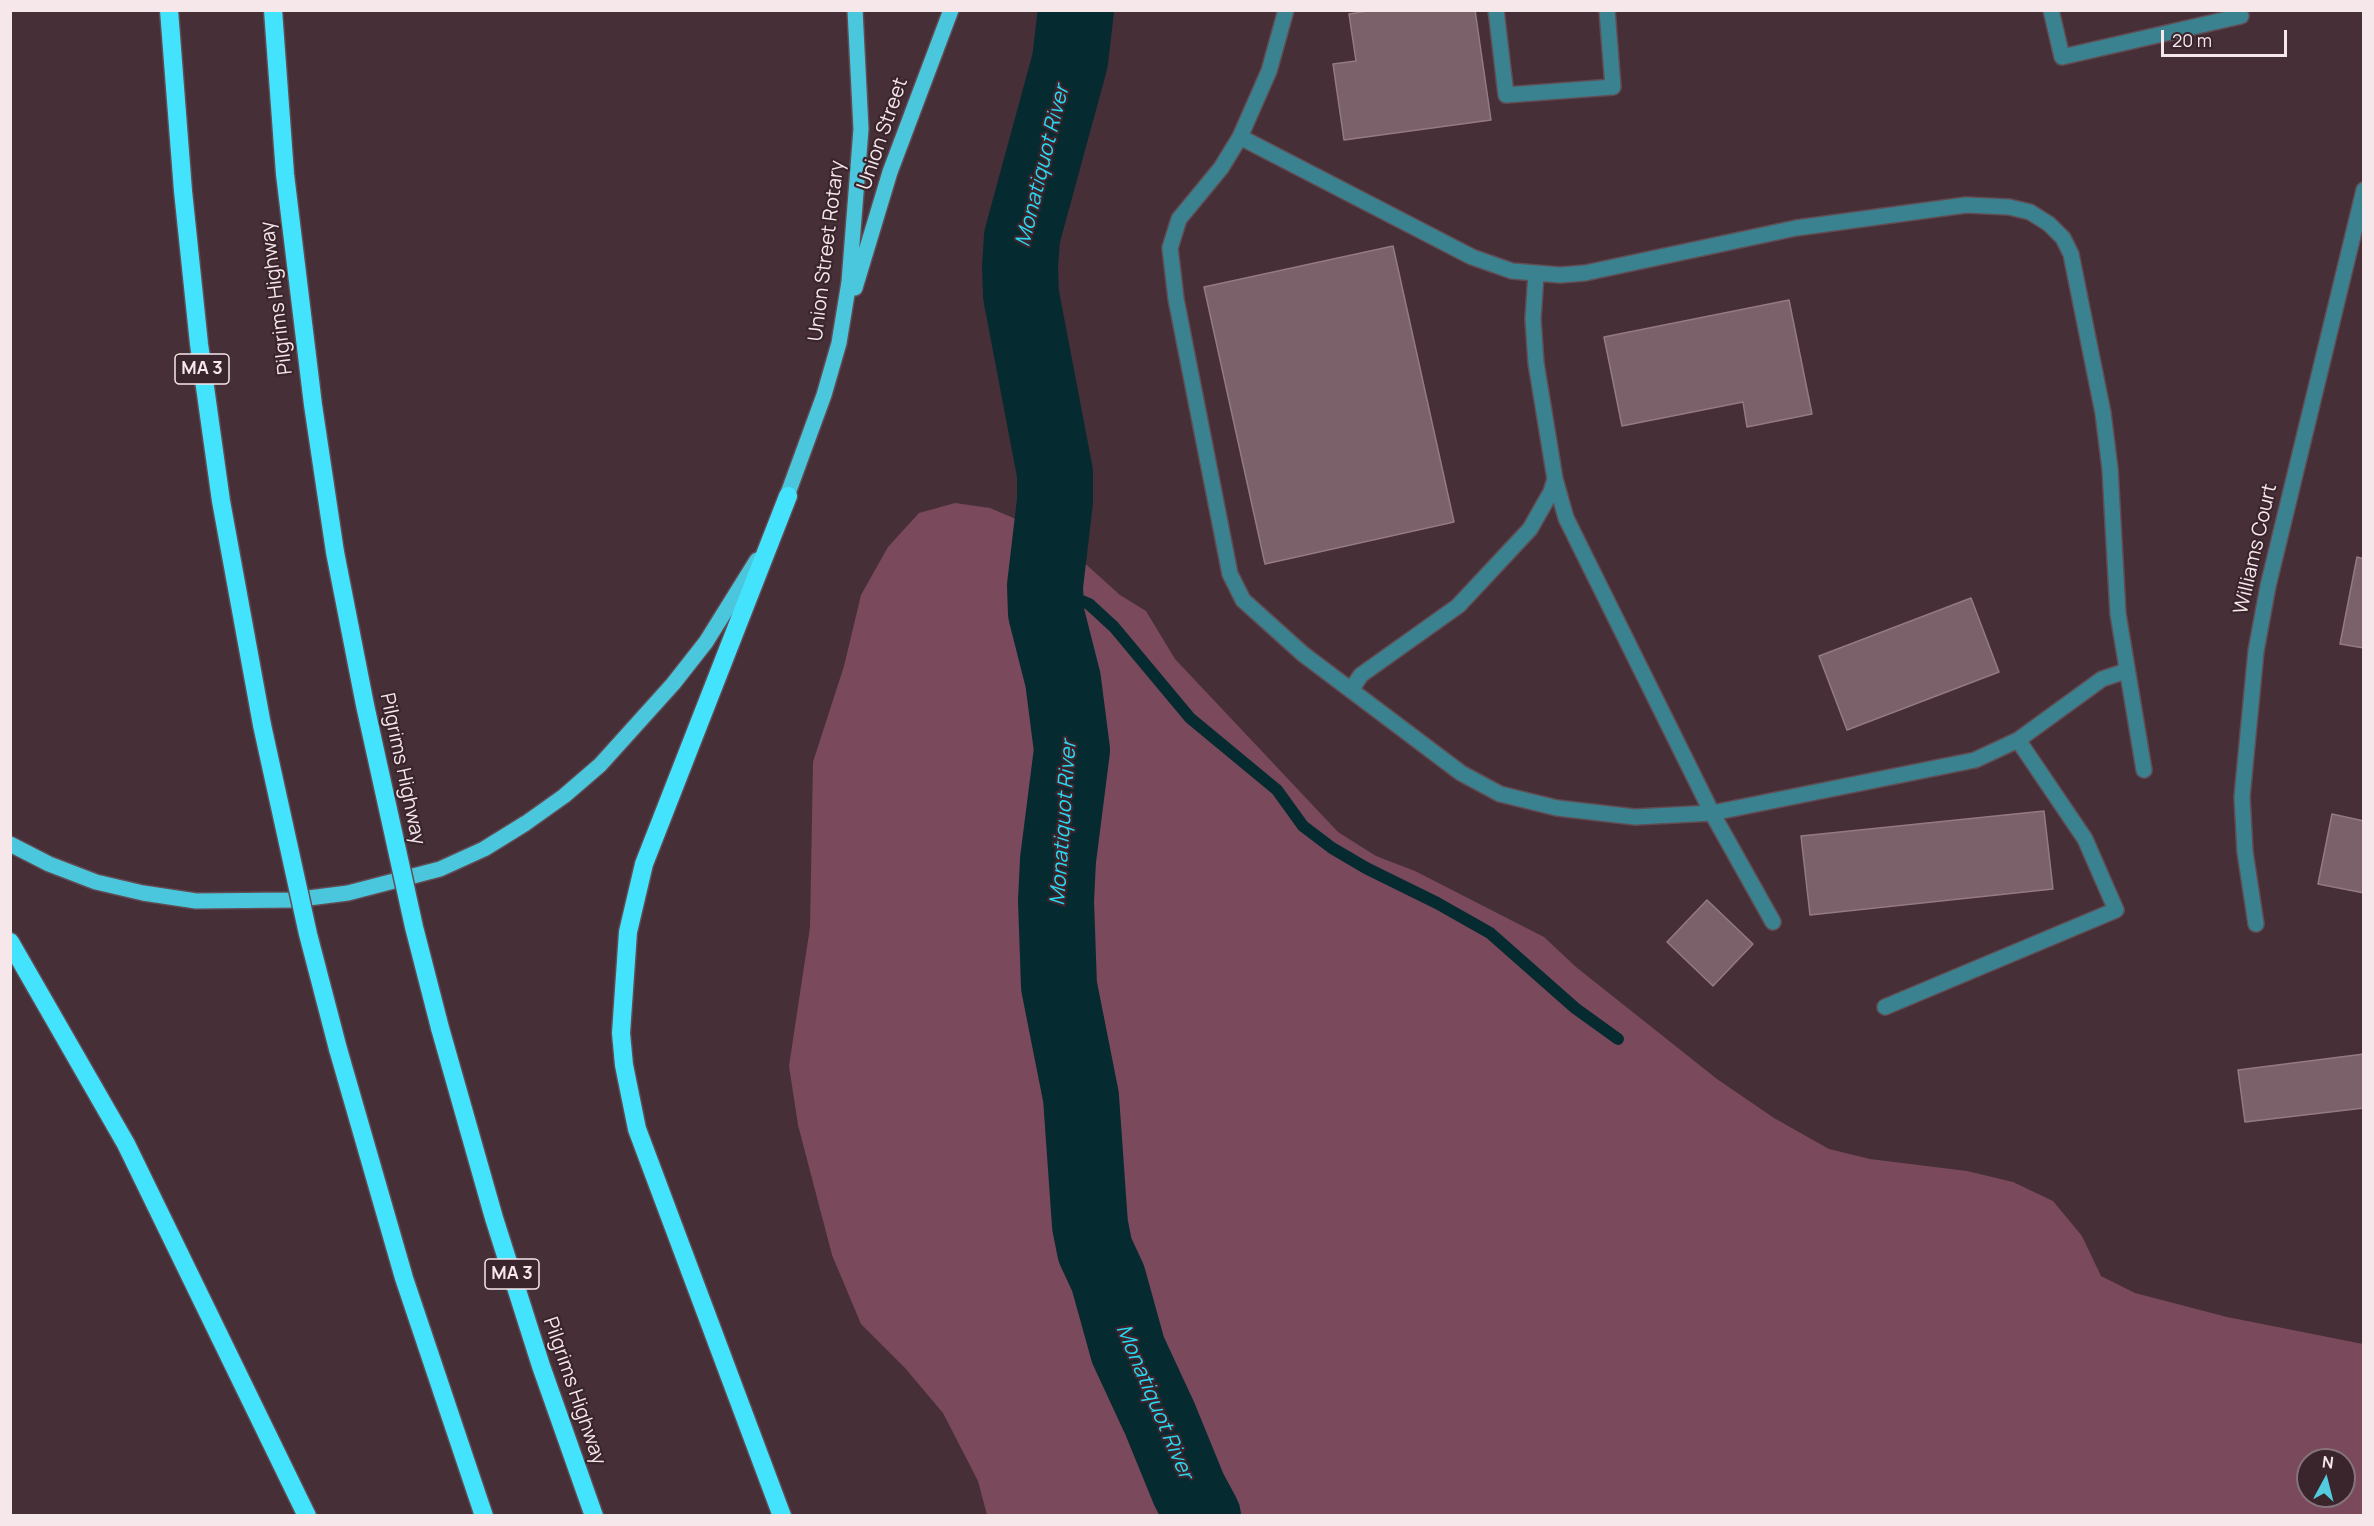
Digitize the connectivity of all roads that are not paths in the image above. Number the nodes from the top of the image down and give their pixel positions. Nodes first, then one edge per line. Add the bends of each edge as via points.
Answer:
1 (169, 10) edge
2 (273, 10) edge
3 (855, 10) edge
4 (951, 10) edge
5 (1286, 10) edge
6 (1496, 10) edge
7 (1607, 10) edge
8 (2051, 10) edge
9 (2241, 16) dead end
10 (1240, 137) junction
11 (2364, 190) edge
12 (1536, 274) junction
13 (839, 342) junction
14 (1555, 478) junction
15 (788, 496) junction
16 (2126, 671) junction
17 (1351, 690) junction
18 (2018, 740) junction
19 (2144, 770) dead end
20 (1712, 813) junction
21 (10, 844) edge
22 (1773, 922) dead end
23 (2256, 924) dead end
24 (10, 942) edge
25 (1885, 1007) dead end
26 (307, 1515) edge
27 (484, 1515) edge
28 (594, 1515) edge
29 (782, 1515) edge

1 - 27 highway, MA 3, bridge via 199,344 225,523 262,724 338,1049 404,1278
2 - 28 highway, Pilgrims Highway / MA 3, bridge via 285,174 314,416 365,705 414,927 471,1143 541,1366
3 - 13 main road, Union Street Rotary via 861,80 859,178
4 - 13 main road, Union Street via 890,172
5 - 10 street via 1269,71
6 - 7 street via 1506,95 1613,87
8 - 9 street via 2062,57
10 - 12 street via 1472,257 1512,271
10 - 17 street via 1221,168 1179,219 1170,248 1176,299 1230,574 1243,600 1255,612
11 - 23 street, Williams Court via 2268,586 2256,651 2242,797 2245,852
12 - 14 street via 1536,363
12 - 16 street via 1585,273 1796,228 1966,205 2009,207 2030,212 2049,224 2071,254 2103,413
13 - 15 main road, Union Street Rotary
14 - 17 street via 1530,529 1458,606 1361,675
14 - 20 street via 1566,518
15 - 21 main road, Union Street Rotary via 764,548 730,605 680,676 636,728 600,765 555,802 484,849 440,869 348,893 293,900 196,901 143,894 96,882
15 - 29 highway via 644,864 628,932 621,1033 637,1129
16 - 18 street via 2102,679
16 - 19 street
17 - 20 street via 1461,772 1521,801 1635,817
18 - 20 street via 1975,760
18 - 25 street via 2085,839 2116,910
20 - 22 street
24 - 26 highway via 130,1153

